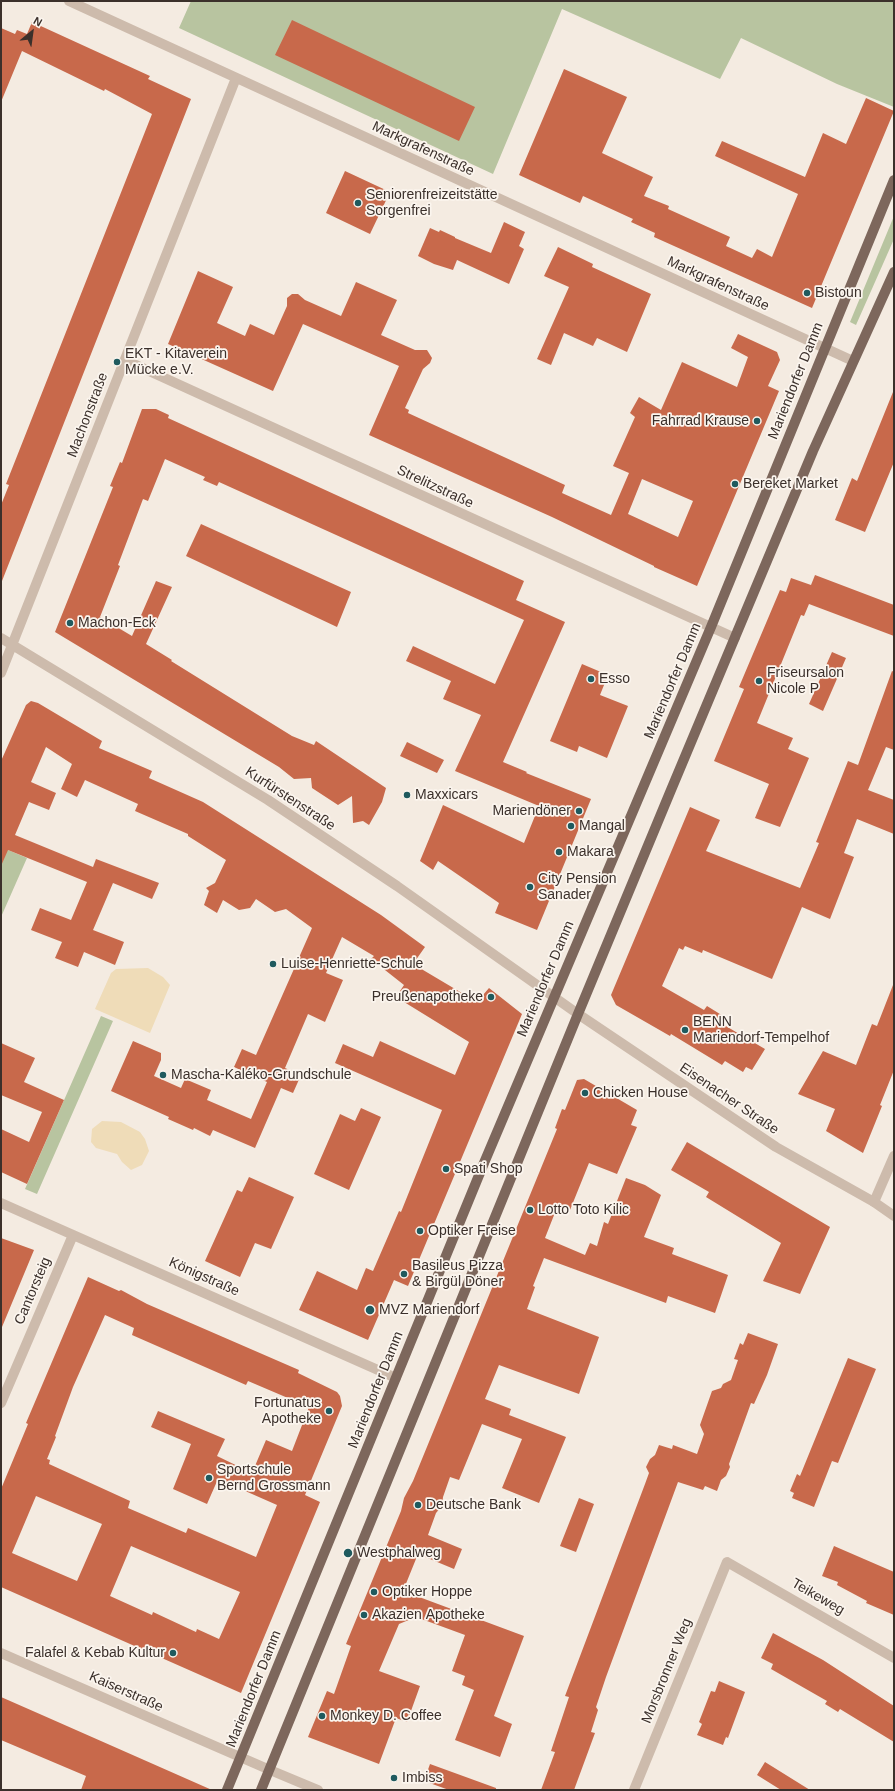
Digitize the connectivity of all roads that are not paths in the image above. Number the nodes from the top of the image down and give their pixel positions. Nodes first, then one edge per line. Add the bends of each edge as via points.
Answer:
1 (70, 1) edge
2 (236, 78) junction
3 (894, 180) edge
4 (894, 272) edge
5 (824, 348) junction
6 (125, 360) junction
7 (853, 361) junction
8 (711, 627) junction
9 (1, 638) edge
10 (735, 638) junction
11 (13, 646) junction
12 (1, 673) edge
13 (555, 997) junction
14 (578, 1014) junction
15 (894, 1156) edge
16 (1, 1202) edge
17 (874, 1202) junction
18 (894, 1216) edge
19 (73, 1235) junction
20 (396, 1378) junction
21 (1, 1403) edge
22 (727, 1562) joint
23 (1, 1653) edge
24 (894, 1658) edge
25 (241, 1757) junction
26 (270, 1770) junction
27 (227, 1790) edge
28 (261, 1790) edge
29 (318, 1790) edge
30 (634, 1790) edge

1 - 2 street, Markgrafenstraße
2 - 5 street, Markgrafenstraße
2 - 6 street, Machonstraße
3 - 5 main road, Mariendorfer Damm
4 - 7 main road
5 - 7 street, Markgrafenstraße
5 - 8 main road, Mariendorfer Damm
6 - 8 street, Strelitzstraße
6 - 11 street, Machonstraße
7 - 10 main road
8 - 10 street, Strelitzstraße
8 - 13 main road, Mariendorfer Damm
9 - 11 street, Kurfürstenstraße
10 - 14 main road
11 - 12 street, Machonstraße
11 - 13 street, Kurfürstenstraße via 268,800 397,886
13 - 14 street, Eisenacher Straße
13 - 20 main road, Mariendorfer Damm
14 - 17 street, Eisenacher Straße via 776,1147
14 - 26 main road
15 - 17 street
16 - 19 street, Königstraße
17 - 18 street, Eisenacher Straße
19 - 20 street, Königstraße
19 - 21 street, Cantorsteig
20 - 25 main road, Mariendorfer Damm
22 - 24 street, Teikeweg
22 - 30 street, Morsbronner Weg
23 - 25 street, Kaiserstraße
25 - 26 street
25 - 27 main road, Mariendorfer Damm
26 - 28 main road
26 - 29 street

